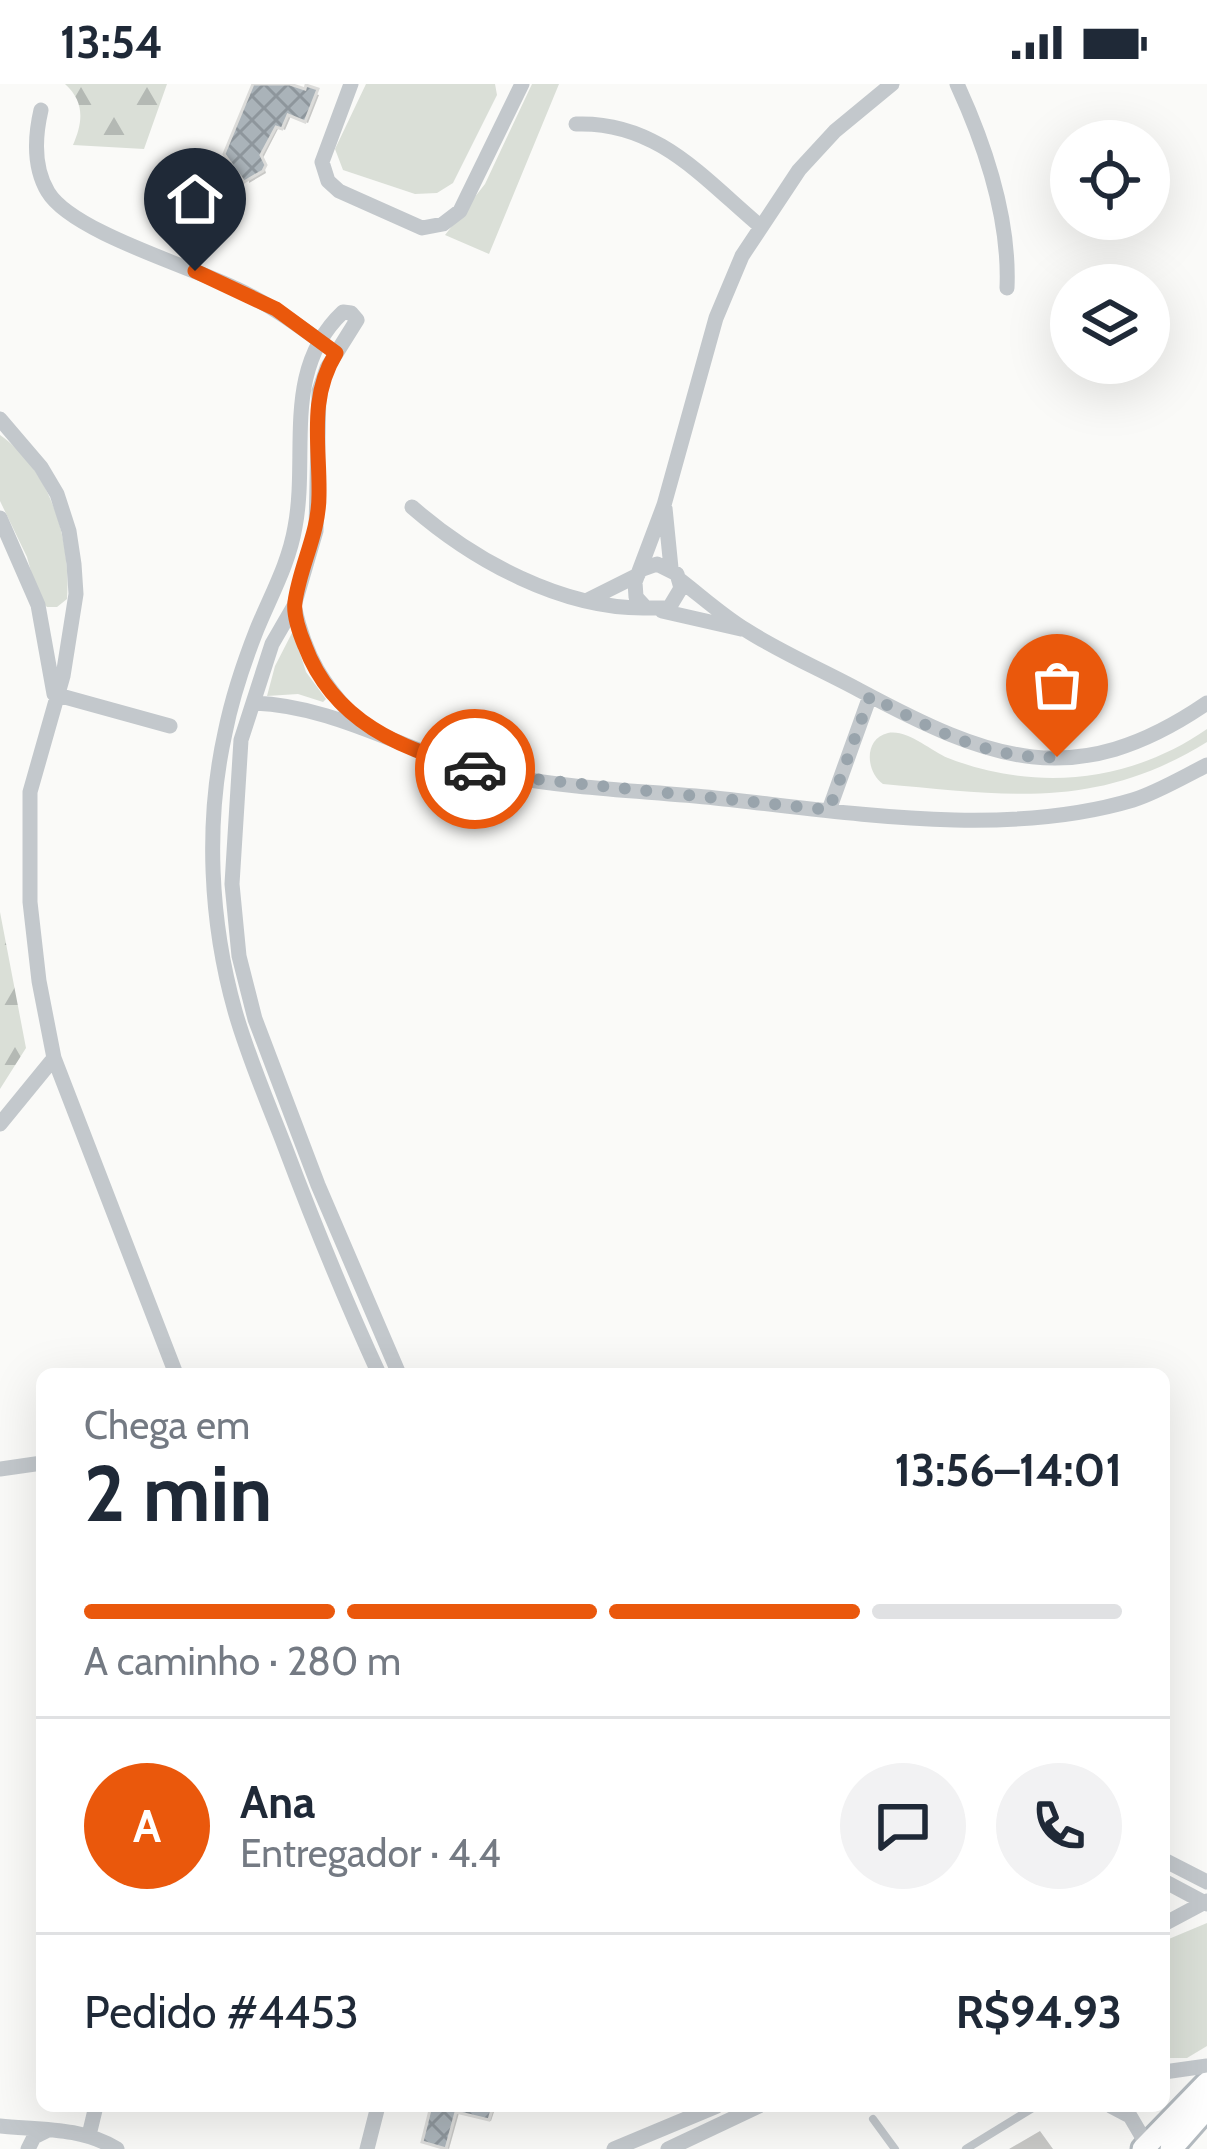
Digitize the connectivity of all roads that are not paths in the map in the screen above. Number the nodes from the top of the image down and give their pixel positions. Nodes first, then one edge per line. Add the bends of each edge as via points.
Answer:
1 (351, 84) edge
2 (503, 84) edge
3 (522, 84) edge
4 (892, 84) edge
5 (957, 84) edge
6 (511, 108) junction
7 (41, 110) dead end
8 (576, 124) dead end
9 (760, 226) junction
10 (1007, 288) dead end
11 (320, 341) junction
12 (336, 353) junction
13 (1, 422) edge
14 (664, 505) junction
15 (412, 507) dead end
16 (0, 518) edge
17 (640, 572) junction
18 (676, 574) junction
19 (76, 594) junction
20 (586, 601) junction
21 (38, 604) junction
22 (294, 606) junction
23 (654, 610) junction
24 (746, 630) junction
25 (54, 694) junction
26 (870, 696) junction
27 (254, 703) junction
28 (1207, 703) edge
29 (360, 724) junction
30 (170, 726) dead end
31 (1207, 765) edge
32 (829, 810) junction
33 (54, 1058) junction
34 (0, 1124) edge
35 (174, 1368) edge
36 (376, 1368) edge
37 (396, 1368) edge
38 (36, 1463) edge
39 (0, 1469) edge
40 (1170, 1863) edge
41 (1181, 1869) junction
42 (1170, 1877) edge
43 (1207, 1882) edge
44 (1170, 1884) edge
45 (1206, 1903) edge
46 (1170, 1921) edge
47 (1207, 2066) edge
48 (1170, 2071) edge
49 (1207, 2083) edge
50 (1207, 2108) edge
51 (95, 2112) edge
52 (376, 2112) edge
53 (703, 2112) edge
54 (745, 2112) edge
55 (1026, 2112) edge
56 (1122, 2112) edge
57 (873, 2119) dead end
58 (0, 2126) edge
59 (49, 2130) junction
60 (89, 2135) junction
61 (111, 2147) edge
62 (1145, 2147) edge
63 (28, 2149) edge
64 (367, 2149) edge
65 (614, 2149) edge
66 (668, 2149) edge
67 (895, 2149) edge
68 (966, 2149) edge
69 (1171, 2149) edge

1 - 6 street via 322,162 328,181 422,228 460,211
2 - 6 street
3 - 6 street
4 - 9 street via 835,131
5 - 10 street via 1009,248
7 - 11 street via 34,141 48,193 82,223 232,286
8 - 9 street via 635,130
9 - 14 street via 716,318
11 - 12 street
11 - 12 street via 343,312 351,313 356,326
11 - 36 street via 300,400 290,553 225,731 214,896 236,1016
12 - 22 street via 319,391 316,532
13 - 19 street via 57,494
14 - 17 street
14 - 18 street
15 - 20 street via 471,551
16 - 21 street
17 - 18 street via 657,564
17 - 20 street
17 - 23 street via 636,597
18 - 23 street via 676,603
18 - 24 street
19 - 21 street via 54,611
19 - 25 street
20 - 23 street
21 - 25 street
22 - 27 street
22 - 29 street via 317,674
23 - 24 street
24 - 26 street
25 - 30 street
25 - 33 street via 30,792 29,838 30,902
26 - 28 street via 940,733 1028,758 1126,748
26 - 32 street
27 - 29 street
27 - 37 street via 241,740 236,802 239,956 311,1166
29 - 32 street via 451,763 506,776
31 - 32 street via 1135,800 1068,814 993,820
33 - 34 street
33 - 35 street
38 - 39 street
40 - 41 street
41 - 42 street
41 - 43 street
44 - 45 street
45 - 46 street
47 - 48 street
49 - 62 main road
50 - 69 main road
51 - 60 street
52 - 64 street
53 - 65 street
54 - 66 street
55 - 68 lane
56 - 62 street
57 - 67 lane
58 - 59 street
59 - 60 street
59 - 63 street
60 - 61 street

